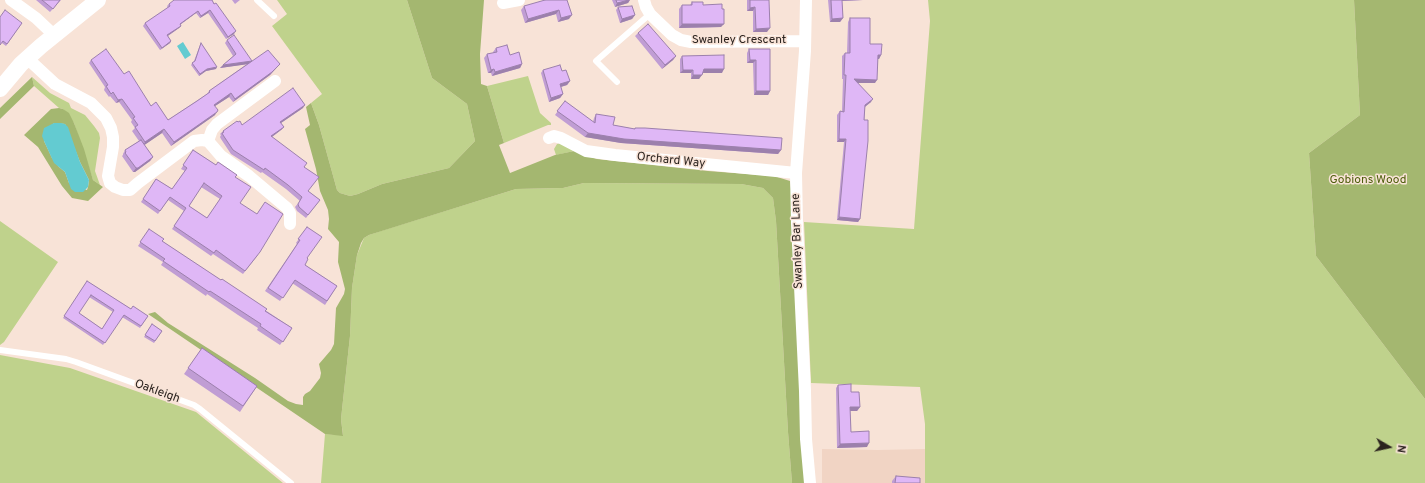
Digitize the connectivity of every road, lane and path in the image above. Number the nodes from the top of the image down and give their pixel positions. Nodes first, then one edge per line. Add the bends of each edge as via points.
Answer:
1 (11, 0) edge
2 (98, 0) edge
3 (257, 0) edge
4 (519, 0) edge
5 (644, 0) edge
6 (806, 0) edge
7 (503, 4) dead end
8 (650, 14) junction
9 (274, 16) dead end
10 (54, 35) junction
11 (805, 41) junction
12 (27, 58) junction
13 (275, 81) dead end
14 (618, 82) dead end
15 (2, 84) edge
16 (549, 138) dead end
17 (208, 141) junction
18 (796, 172) junction
19 (290, 224) dead end
20 (0, 350) edge
21 (291, 483) edge
22 (810, 483) edge

1 - 10 street
2 - 10 street
3 - 9 lane
4 - 7 street
5 - 8 street, Swanley Crescent
6 - 11 street, Swanley Bar Lane
8 - 11 street, Swanley Crescent via 672,35 691,42
8 - 14 lane via 596,61
10 - 12 street
11 - 18 street, Swanley Bar Lane
12 - 15 street
12 - 17 street via 55,84 85,98 102,113 110,125 113,137 108,171 110,183 119,189 130,190 194,141
13 - 17 street via 217,124
16 - 18 street, Orchard Way via 561,138 586,151 615,155
17 - 19 street via 221,156 287,208 290,212
18 - 22 street, Swanley Bar Lane via 806,439
20 - 21 lane, Oakleigh via 66,359 194,405

